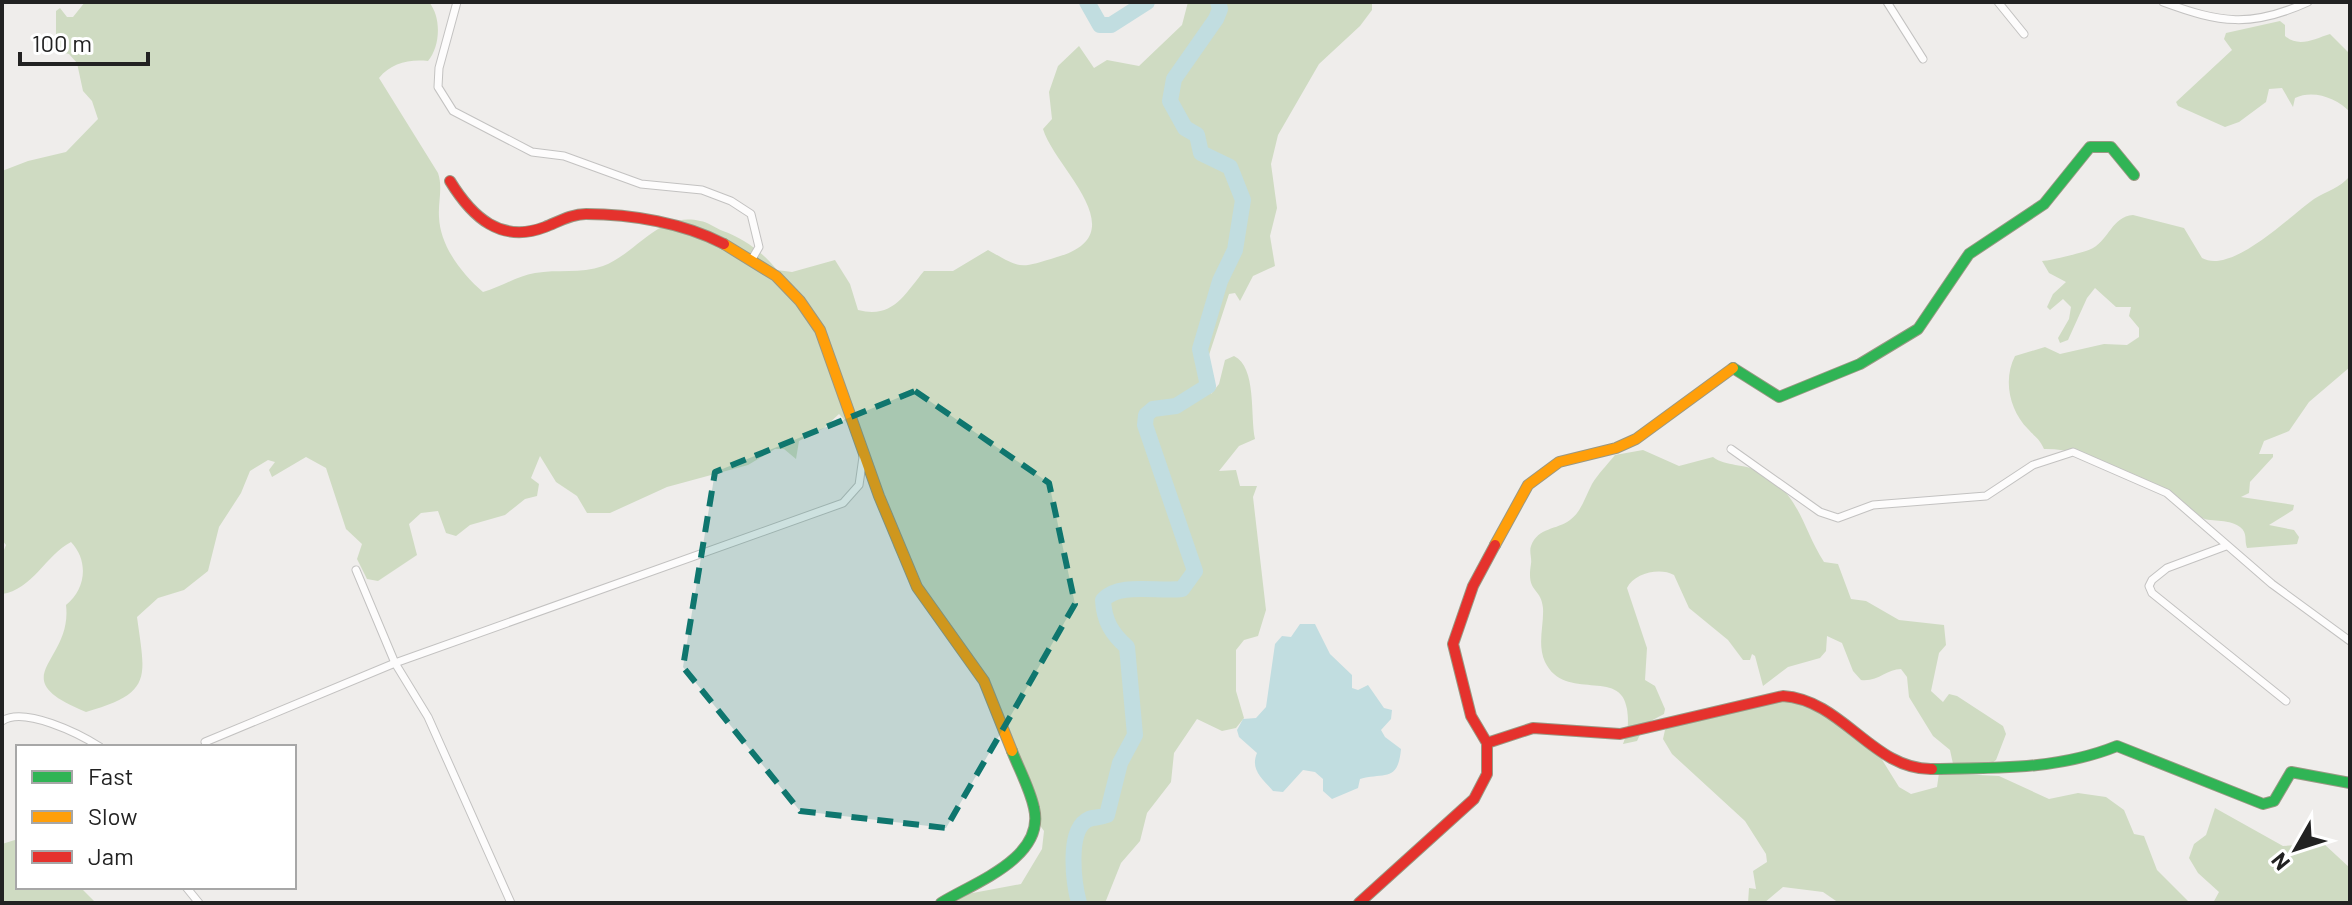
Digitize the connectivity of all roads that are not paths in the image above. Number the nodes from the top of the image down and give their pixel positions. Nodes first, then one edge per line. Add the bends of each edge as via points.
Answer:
1 (457, 2) edge
2 (1887, 2) edge
3 (1998, 2) edge
4 (2163, 2) edge
5 (2308, 2) edge
6 (2024, 34) dead end
7 (1923, 59) dead end
8 (2134, 175) dead end
9 (450, 181) dead end
10 (752, 259) junction
11 (1731, 449) dead end
12 (864, 453) junction
13 (2226, 546) junction
14 (356, 570) dead end
15 (2350, 641) edge
16 (395, 663) junction
17 (2286, 701) dead end
18 (2, 721) edge
19 (205, 742) dead end
20 (1487, 743) junction
21 (97, 745) edge
22 (2350, 783) edge
23 (511, 903) edge
24 (941, 903) edge
25 (1359, 903) edge

1 - 10 street via 438,87 453,111 532,152 564,156 641,184 702,190 731,201 751,214 759,247
2 - 7 street
3 - 6 street
4 - 5 street via 2218,20 2242,21 2267,18
8 - 20 street via 2111,147 2090,147 2053,196 1975,247 1917,330 1838,375 1779,397 1731,367 1636,439 1567,458 1535,477 1473,586 1453,644 1471,716
9 - 10 street via 470,213 507,233 527,233 569,216 600,215 691,228
10 - 12 street via 809,311 820,330
11 - 13 street via 1820,512 1838,518 1873,505 1986,496 2033,465 2073,452 2167,493
12 - 16 street via 859,485 843,503
12 - 24 street via 917,587 984,681 1035,810 1036,831 1024,851
13 - 15 street
13 - 17 street via 2167,568 2152,580 2152,593
14 - 16 street
16 - 19 street
16 - 23 street via 428,717
18 - 21 street via 27,717
20 - 22 street via 1533,728 1620,734 1783,696 1826,708 1894,761 1914,769 2027,767 2117,746 2263,804 2274,801 2291,772
20 - 25 street via 1487,774 1474,799

